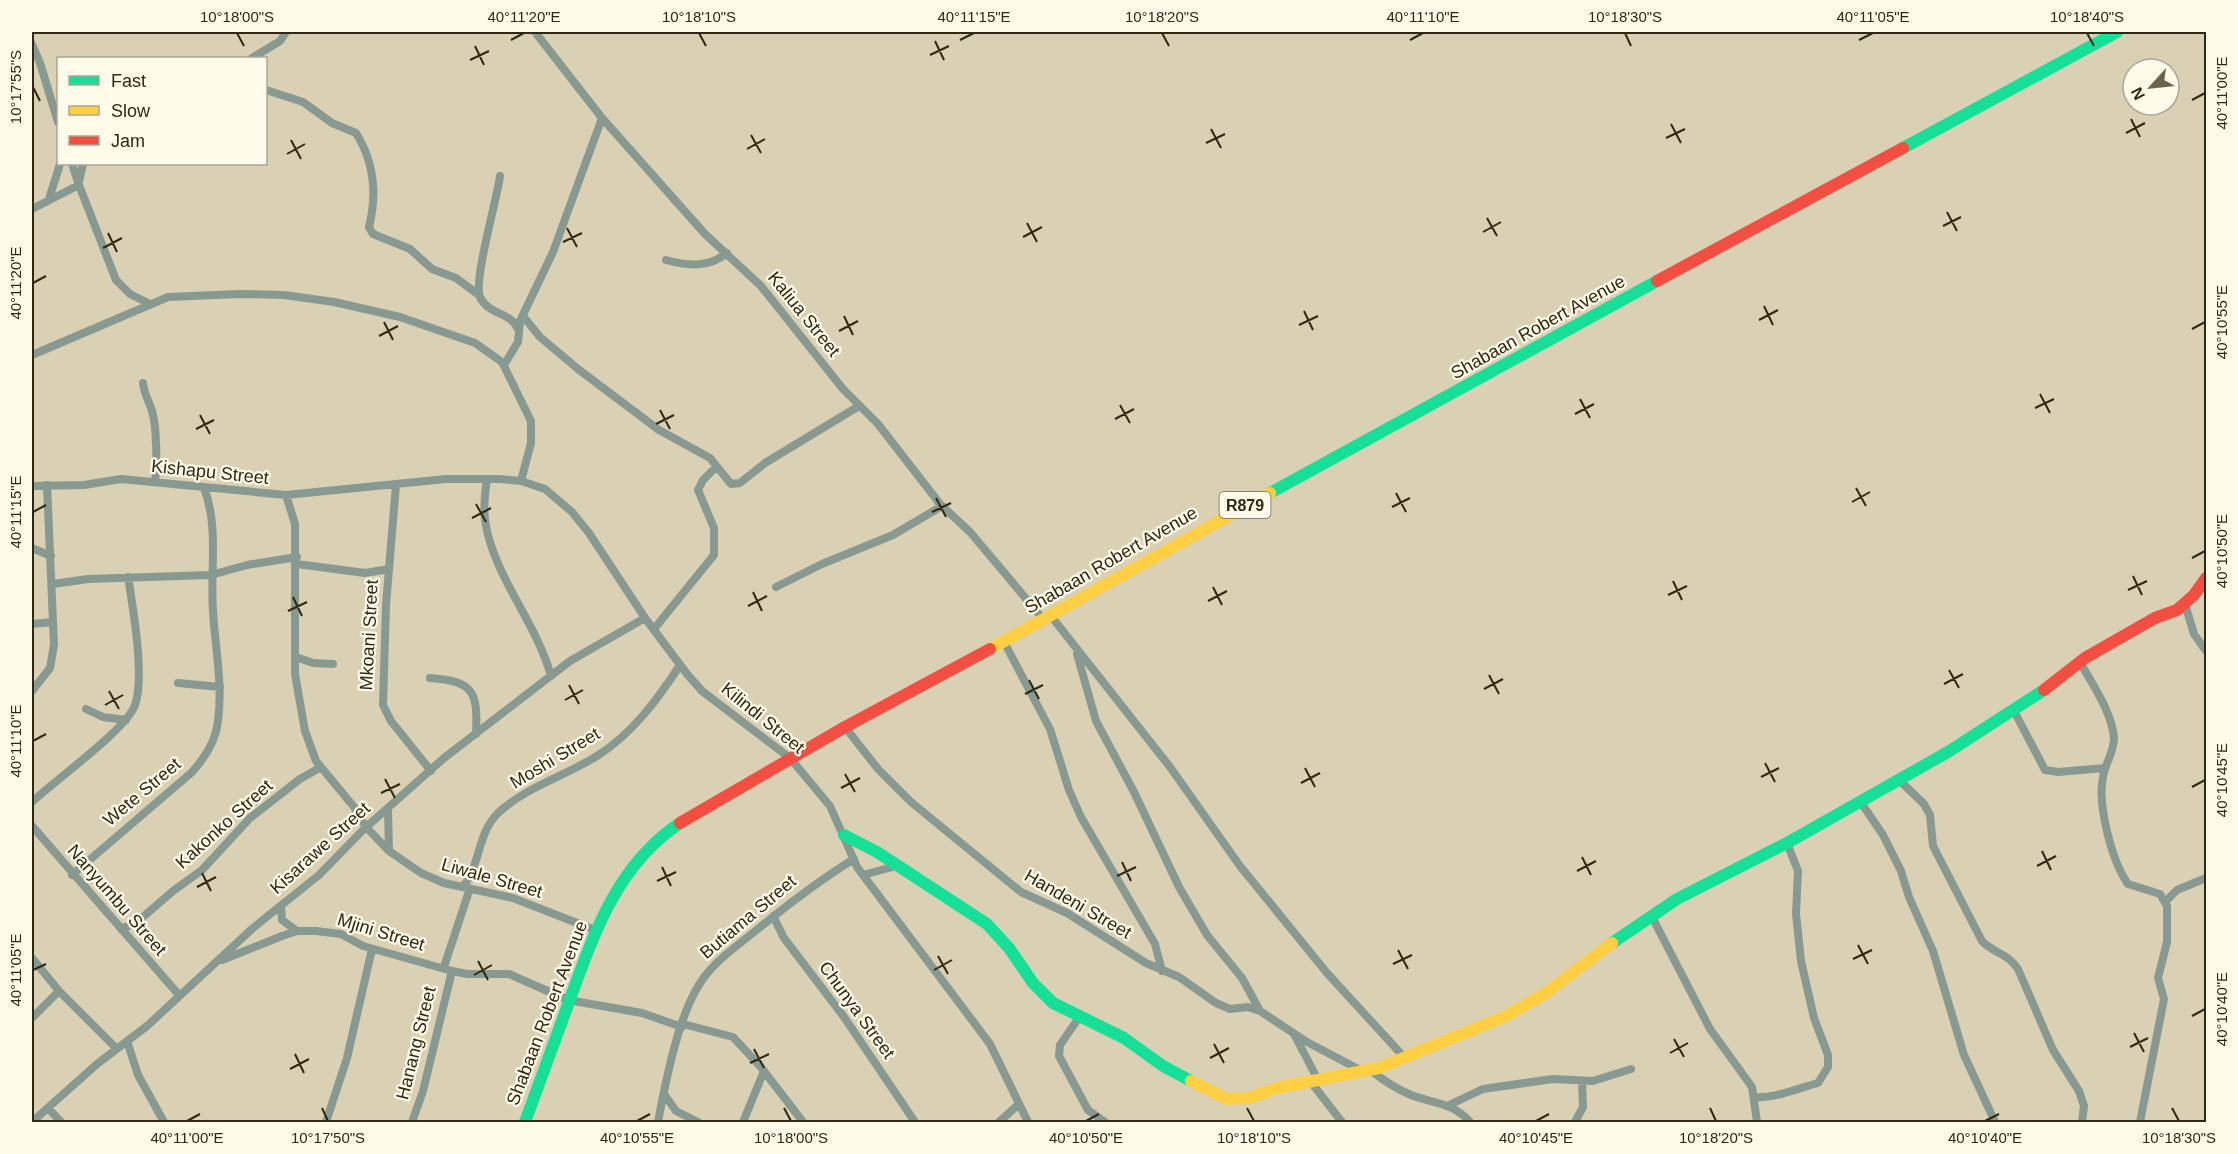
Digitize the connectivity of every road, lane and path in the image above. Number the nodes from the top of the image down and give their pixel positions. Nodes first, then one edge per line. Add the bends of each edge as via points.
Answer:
1 (286, 32) edge
2 (536, 32) edge
3 (2117, 32) edge
4 (32, 44) edge
5 (254, 57) edge
6 (267, 90) edge
7 (602, 118) junction
8 (57, 119) edge
9 (60, 165) edge
10 (72, 165) edge
11 (83, 165) edge
12 (500, 176) dead end
13 (79, 184) junction
14 (49, 199) junction
15 (32, 209) edge
16 (727, 253) junction
17 (666, 260) dead end
18 (479, 295) junction
19 (150, 304) junction
20 (523, 316) junction
21 (520, 332) junction
22 (32, 355) edge
23 (504, 365) junction
24 (143, 383) dead end
25 (859, 406) junction
26 (716, 467) junction
27 (487, 479) junction
28 (520, 481) junction
29 (155, 482) junction
30 (47, 485) junction
31 (396, 485) junction
32 (32, 486) edge
33 (385, 487) joint
34 (204, 488) junction
35 (286, 495) junction
36 (942, 506) junction
37 (32, 548) edge
38 (51, 556) junction
39 (297, 561) junction
40 (389, 568) junction
41 (212, 575) junction
42 (128, 577) junction
43 (2206, 578) edge
44 (53, 584) junction
45 (776, 587) dead end
46 (2184, 604) junction
47 (645, 618) junction
48 (1047, 618) junction
49 (53, 622) junction
50 (32, 624) edge
51 (654, 629) junction
52 (1004, 642) junction
53 (1076, 651) junction
54 (2206, 651) edge
55 (296, 657) junction
56 (2080, 662) junction
57 (333, 664) dead end
58 (680, 665) junction
59 (550, 676) junction
60 (430, 678) dead end
61 (178, 683) dead end
62 (220, 687) junction
63 (32, 692) edge
64 (86, 709) dead end
65 (2013, 709) junction
66 (126, 720) junction
67 (845, 727) junction
68 (476, 734) junction
69 (790, 758) junction
70 (321, 767) junction
71 (2105, 768) junction
72 (431, 771) junction
73 (1899, 780) junction
74 (1860, 801) junction
75 (32, 802) edge
76 (388, 810) junction
77 (32, 826) edge
78 (366, 827) junction
79 (844, 835) junction
80 (1787, 843) junction
81 (389, 851) junction
82 (854, 859) junction
83 (896, 866) junction
84 (72, 874) junction
85 (863, 875) junction
86 (2206, 878) edge
87 (467, 888) junction
88 (2166, 901) junction
89 (281, 907) junction
90 (1651, 915) junction
91 (773, 916) junction
92 (121, 929) junction
93 (595, 930) junction
94 (297, 931) junction
95 (372, 949) junction
96 (32, 958) edge
97 (219, 961) junction
98 (448, 969) junction
99 (1162, 971) junction
100 (59, 991) junction
101 (178, 995) junction
102 (568, 999) junction
103 (1260, 1011) junction
104 (1080, 1016) junction
105 (32, 1018) edge
106 (683, 1025) junction
107 (1293, 1032) junction
108 (127, 1041) junction
109 (117, 1049) junction
110 (1403, 1056) junction
111 (1631, 1069) dead end
112 (764, 1071) junction
113 (1366, 1071) junction
114 (1314, 1080) junction
115 (1582, 1082) junction
116 (664, 1094) junction
117 (1755, 1097) junction
118 (1019, 1104) junction
119 (1449, 1105) junction
120 (49, 1109) junction
121 (414, 1121) edge
122 (32, 1122) edge
123 (61, 1122) edge
124 (164, 1122) edge
125 (326, 1122) edge
126 (525, 1122) edge
127 (658, 1122) edge
128 (698, 1122) edge
129 (743, 1122) edge
130 (803, 1122) edge
131 (915, 1122) edge
132 (999, 1122) edge
133 (1028, 1122) edge
134 (1105, 1122) edge
135 (1342, 1122) edge
136 (1470, 1122) edge
137 (1575, 1122) edge
138 (1757, 1122) edge
139 (1995, 1122) edge
140 (2082, 1122) edge
141 (2140, 1122) edge

1 - 5 street via 280,41
2 - 7 street, Kaliua Street
3 - 48 main road, Shabaan Robert Avenue / R879 via 1236,510
4 - 8 street
6 - 18 street via 303,102 332,123 353,131 370,161 372,232 410,249 432,270 456,278
7 - 16 street, Kaliua Street via 705,234
7 - 20 street via 553,252
9 - 14 street
10 - 13 street
11 - 13 street
12 - 18 street
13 - 14 street
13 - 19 street via 116,279 130,294
14 - 15 street
16 - 17 street via 703,265
16 - 25 street, Kaliua Street via 761,286
18 - 21 street via 490,309 516,322
19 - 22 street
19 - 23 street via 168,297 240,294 334,302 426,325 476,343
20 - 21 street
20 - 26 street via 540,337 586,376 659,430 710,458
21 - 23 street
23 - 28 street via 531,421 531,443
24 - 29 street via 152,412 158,462
25 - 26 street via 765,463 740,483 728,483
25 - 36 street, Kaliua Street via 878,424
26 - 51 street via 699,490 714,528 714,555
27 - 28 street, Kilindi Street
27 - 31 street, Kilindi Street
27 - 59 street via 483,504 490,543 541,645
28 - 47 street, Kilindi Street via 545,489 572,512 604,553
29 - 30 street, Kishapu Street via 121,479
29 - 34 street, Kishapu Street
30 - 32 street, Kishapu Street
30 - 38 street
31 - 33 street, Kilindi Street
31 - 40 street, Mkoani Street
33 - 35 street, Kishapu Street
34 - 35 street, Kishapu Street
34 - 41 street, Wete Street via 212,517
35 - 39 street via 296,524
36 - 45 street via 885,538
36 - 48 street, Kaliua Street
37 - 38 street
38 - 44 street
39 - 40 street via 364,573
39 - 41 street via 247,565
39 - 55 street
40 - 72 street, Mkoani Street via 383,705
41 - 42 street
41 - 62 street, Wete Street
42 - 44 street
42 - 66 street via 138,694
43 - 46 main road
44 - 49 street
46 - 54 street via 2194,634
46 - 56 main road
47 - 51 street, Kilindi Street
47 - 59 street, Kisarawe Street
48 - 52 main road, Shabaan Robert Avenue / R879
48 - 53 street, Kaliua Street
49 - 50 street
49 - 63 street via 50,668
51 - 58 street, Kilindi Street
52 - 67 main road, Shabaan Robert Avenue / R879
52 - 99 street via 1050,729 1069,790 1155,945
53 - 103 street via 1096,721 1179,887
53 - 110 street, Kaliua Street via 1170,767 1240,866
55 - 57 street
55 - 70 street via 295,674 305,731 310,750
56 - 65 main road
56 - 71 street via 2114,735
58 - 69 street, Kilindi Street via 702,691
58 - 87 street, Moshi Street via 653,705 605,749 499,813 488,826
59 - 68 street, Kisarawe Street
60 - 68 street via 456,681 469,690 477,703
61 - 62 street
62 - 84 street, Wete Street via 218,723 203,760
64 - 66 street via 96,715
65 - 71 street via 2045,770
65 - 73 main road
66 - 75 street
67 - 69 main road, Shabaan Robert Avenue / R879
67 - 99 street, Handeni Street via 911,802 1021,892 1067,913
68 - 72 street, Kisarawe Street
69 - 79 street, Kilindi Street via 830,806
69 - 93 main road, Shabaan Robert Avenue / R879 via 706,806 645,852 622,880
70 - 78 street
70 - 92 street, Kakonko Street via 241,825 202,870 136,923
71 - 88 street via 2103,811 2122,873 2132,887 2160,894
72 - 76 street, Kisarawe Street
73 - 74 main road
73 - 140 street via 1930,815 1933,846 1980,938 2018,969 2053,1050 2079,1091 2084,1106
74 - 80 main road
74 - 139 street via 1901,871 1933,951 1964,1054
76 - 78 street, Kisarawe Street
76 - 81 street
77 - 84 street, Nanyumbu Street
78 - 81 street, Liwale Street
78 - 89 street, Kisarawe Street
79 - 82 street, Kilindi Street
79 - 83 main road
80 - 90 main road
80 - 117 street via 1798,871 1796,914 1801,961 1828,1067 1818,1083 1774,1097
81 - 87 street, Liwale Street via 421,873
82 - 85 street, Kilindi Street
82 - 91 street, Butiama Street
83 - 85 street
83 - 104 main road via 987,924 1044,996 1063,1010
84 - 92 street, Nanyumbu Street
85 - 118 street, Kilindi Street via 990,1044
86 - 88 street via 2177,890
87 - 93 street, Liwale Street via 531,904
87 - 98 street, Moshi Street
88 - 141 street via 2168,931 2158,978 2164,999
89 - 94 street via 282,920
89 - 97 street, Kisarawe Street
90 - 110 main road via 1546,993 1504,1017
90 - 117 street via 1710,1029 1745,1075
91 - 106 street, Butiama Street via 709,969 694,992
91 - 131 street, Chunya Street via 784,938 844,1017
92 - 101 street, Nanyumbu Street
93 - 102 main road, Shabaan Robert Avenue / R879
94 - 95 street, Mjini Street via 341,934
94 - 97 street, Mjini Street
95 - 98 street, Mjini Street
95 - 125 street via 347,1058
96 - 100 street
97 - 101 street, Kisarawe Street
98 - 102 street, Mjini Street via 467,974 509,974
98 - 121 street, Hanang Street
99 - 103 street, Handeni Street via 1179,977 1230,1010 1248,1007
100 - 105 street
100 - 109 street
101 - 108 street, Kisarawe Street
102 - 106 street, Mjini Street
102 - 126 main road, Shabaan Robert Avenue / R879
103 - 107 street
104 - 114 main road via 1227,1099 1249,1098
104 - 134 street via 1060,1045 1059,1056 1088,1110
106 - 112 street, Mjini Street via 733,1037
106 - 116 street, Butiama Street
107 - 113 street
107 - 114 street
108 - 109 street, Kisarawe Street
108 - 124 street via 138,1075
109 - 120 street, Kisarawe Street
110 - 113 main road
111 - 115 street
112 - 129 street
112 - 130 street, Mjini Street
113 - 114 main road
113 - 119 street via 1406,1093
114 - 135 street
115 - 119 street via 1553,1079 1483,1089
115 - 137 street via 1584,1107
116 - 127 street, Butiama Street
116 - 128 street via 676,1111
117 - 138 street
118 - 132 street
118 - 133 street, Kilindi Street
119 - 136 street
120 - 122 street, Kisarawe Street
120 - 123 street

